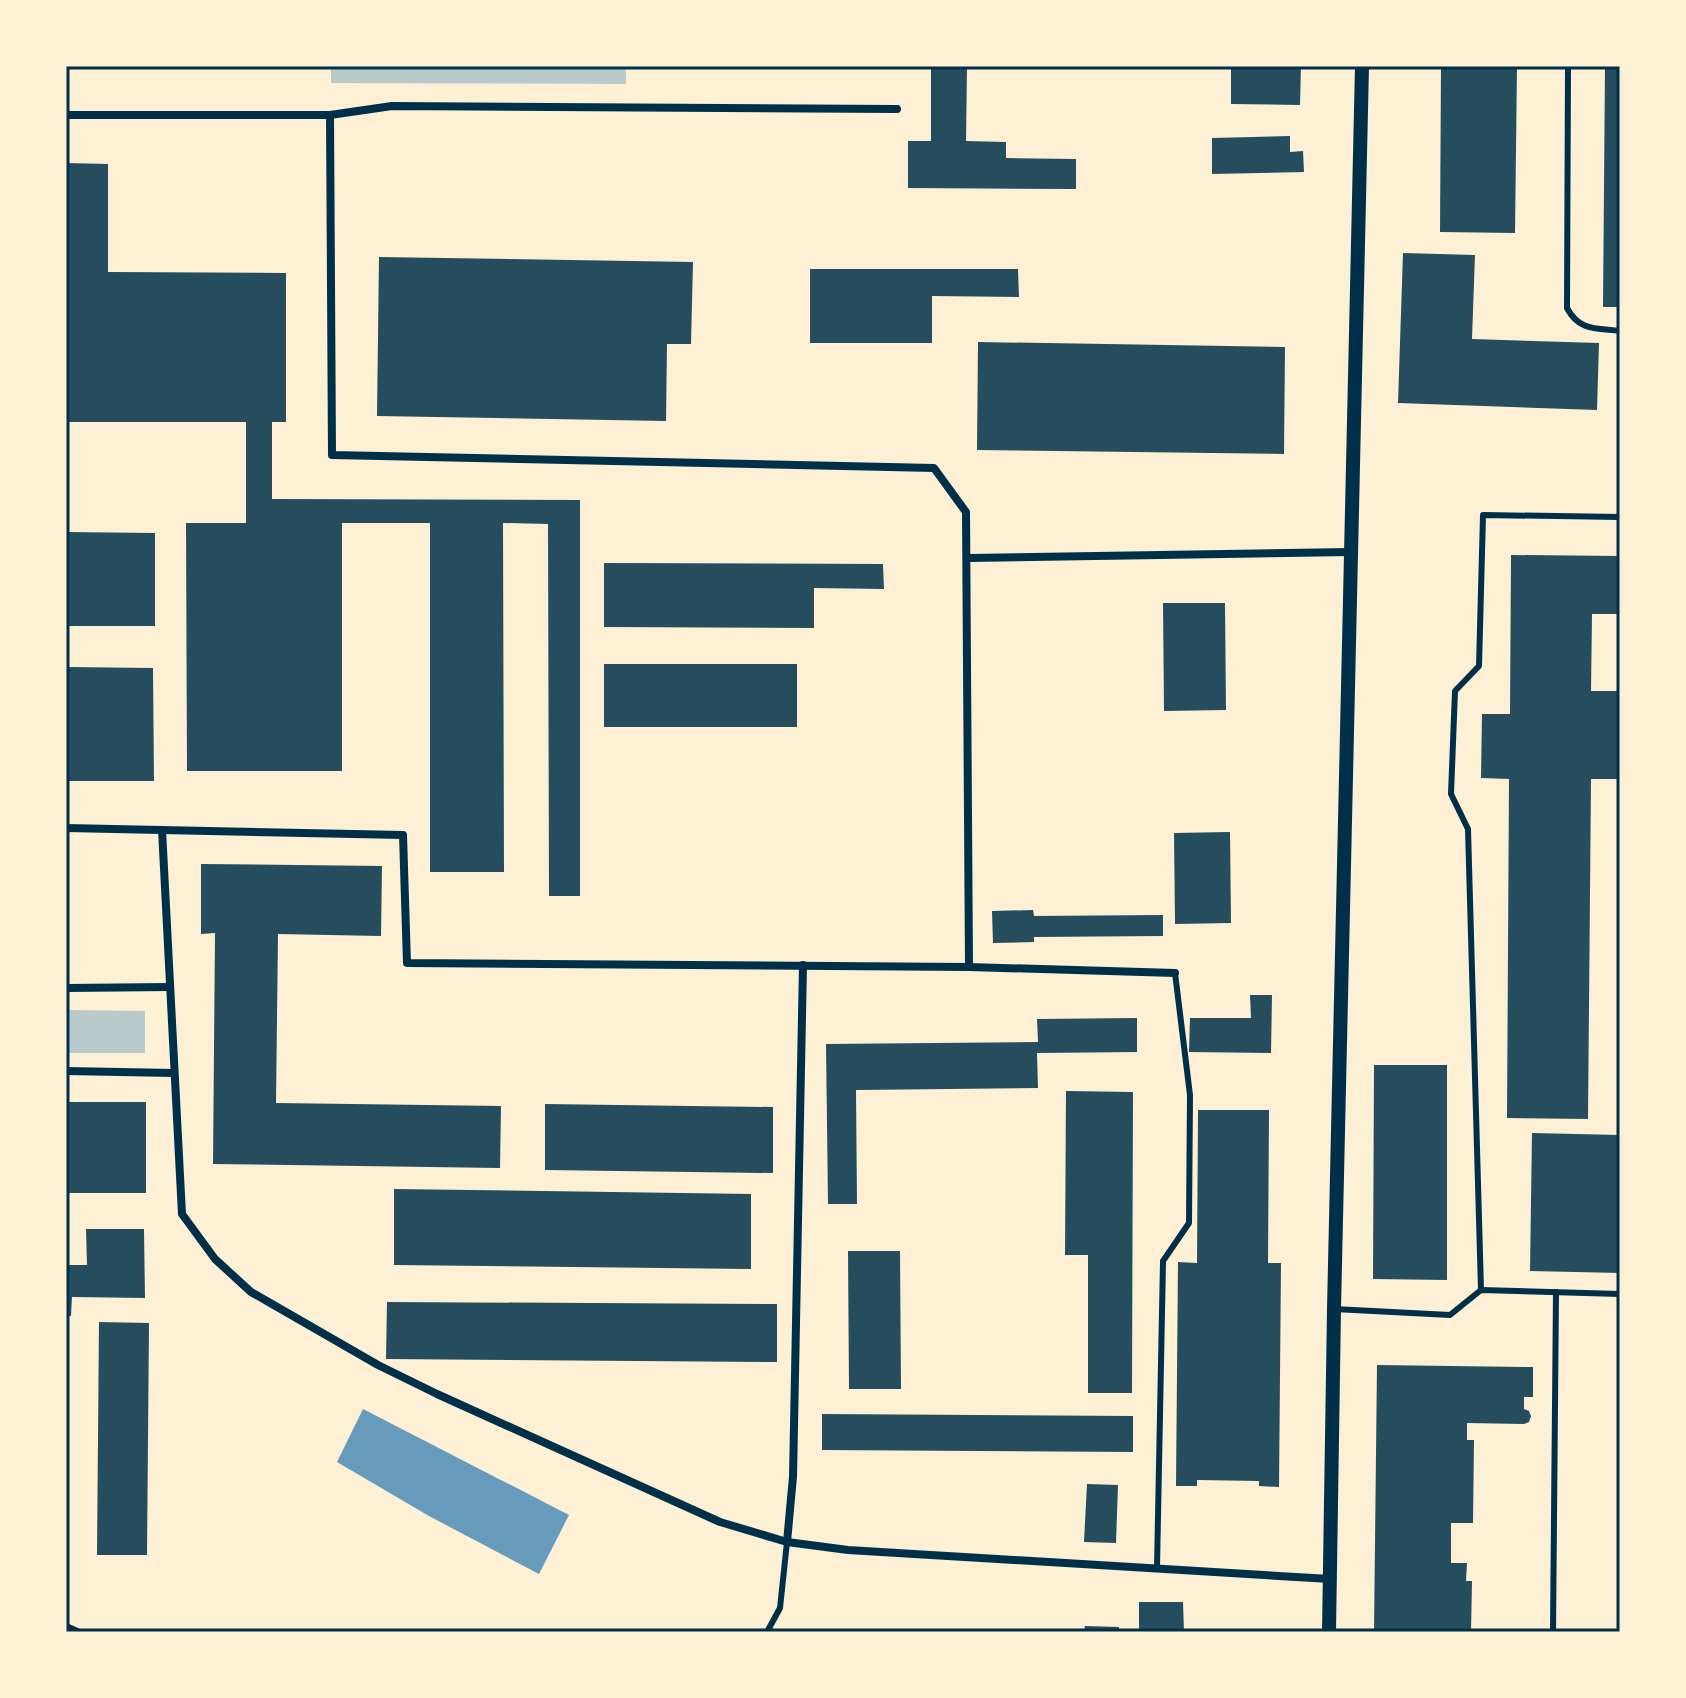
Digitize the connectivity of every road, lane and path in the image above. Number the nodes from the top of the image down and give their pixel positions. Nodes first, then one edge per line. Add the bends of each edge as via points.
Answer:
1 (1362, 66) edge
2 (1568, 66) edge
3 (897, 109) dead end
4 (66, 115) edge
5 (330, 115) junction
6 (1620, 331) edge
7 (1620, 517) edge
8 (1350, 552) junction
9 (968, 558) junction
10 (66, 828) edge
11 (162, 830) junction
12 (803, 965) junction
13 (969, 967) junction
14 (1175, 973) joint
15 (169, 987) junction
16 (66, 988) edge
17 (66, 1071) edge
18 (174, 1073) junction
19 (1481, 1290) junction
20 (1556, 1292) junction
21 (1620, 1294) edge
22 (1334, 1309) junction
23 (787, 1542) junction
24 (1157, 1568) junction
25 (1331, 1579) junction
26 (66, 1627) edge
27 (77, 1632) edge
28 (767, 1632) edge
29 (1329, 1632) edge
30 (1553, 1632) edge

1 - 8 street
2 - 6 lane via 1567,308 1587,327
3 - 5 street via 392,106
4 - 5 street
5 - 9 street via 332,455 934,468 966,512
7 - 19 lane via 1483,515 1479,666 1455,691 1451,794 1468,829
8 - 9 street
8 - 22 street
9 - 13 street
10 - 11 street
11 - 12 street via 403,835 407,963
11 - 15 street
12 - 13 street
12 - 23 street via 793,1477
13 - 14 street
14 - 24 lane via 1190,1095 1189,1223 1163,1261
15 - 16 street
15 - 18 street
17 - 18 street
18 - 23 street via 182,1214 215,1259 251,1292 437,1394 720,1522
19 - 20 lane
19 - 22 lane via 1450,1315
20 - 21 lane
20 - 30 lane
22 - 25 street
23 - 24 street
23 - 28 lane via 780,1608
24 - 25 street
25 - 29 street
26 - 27 street

